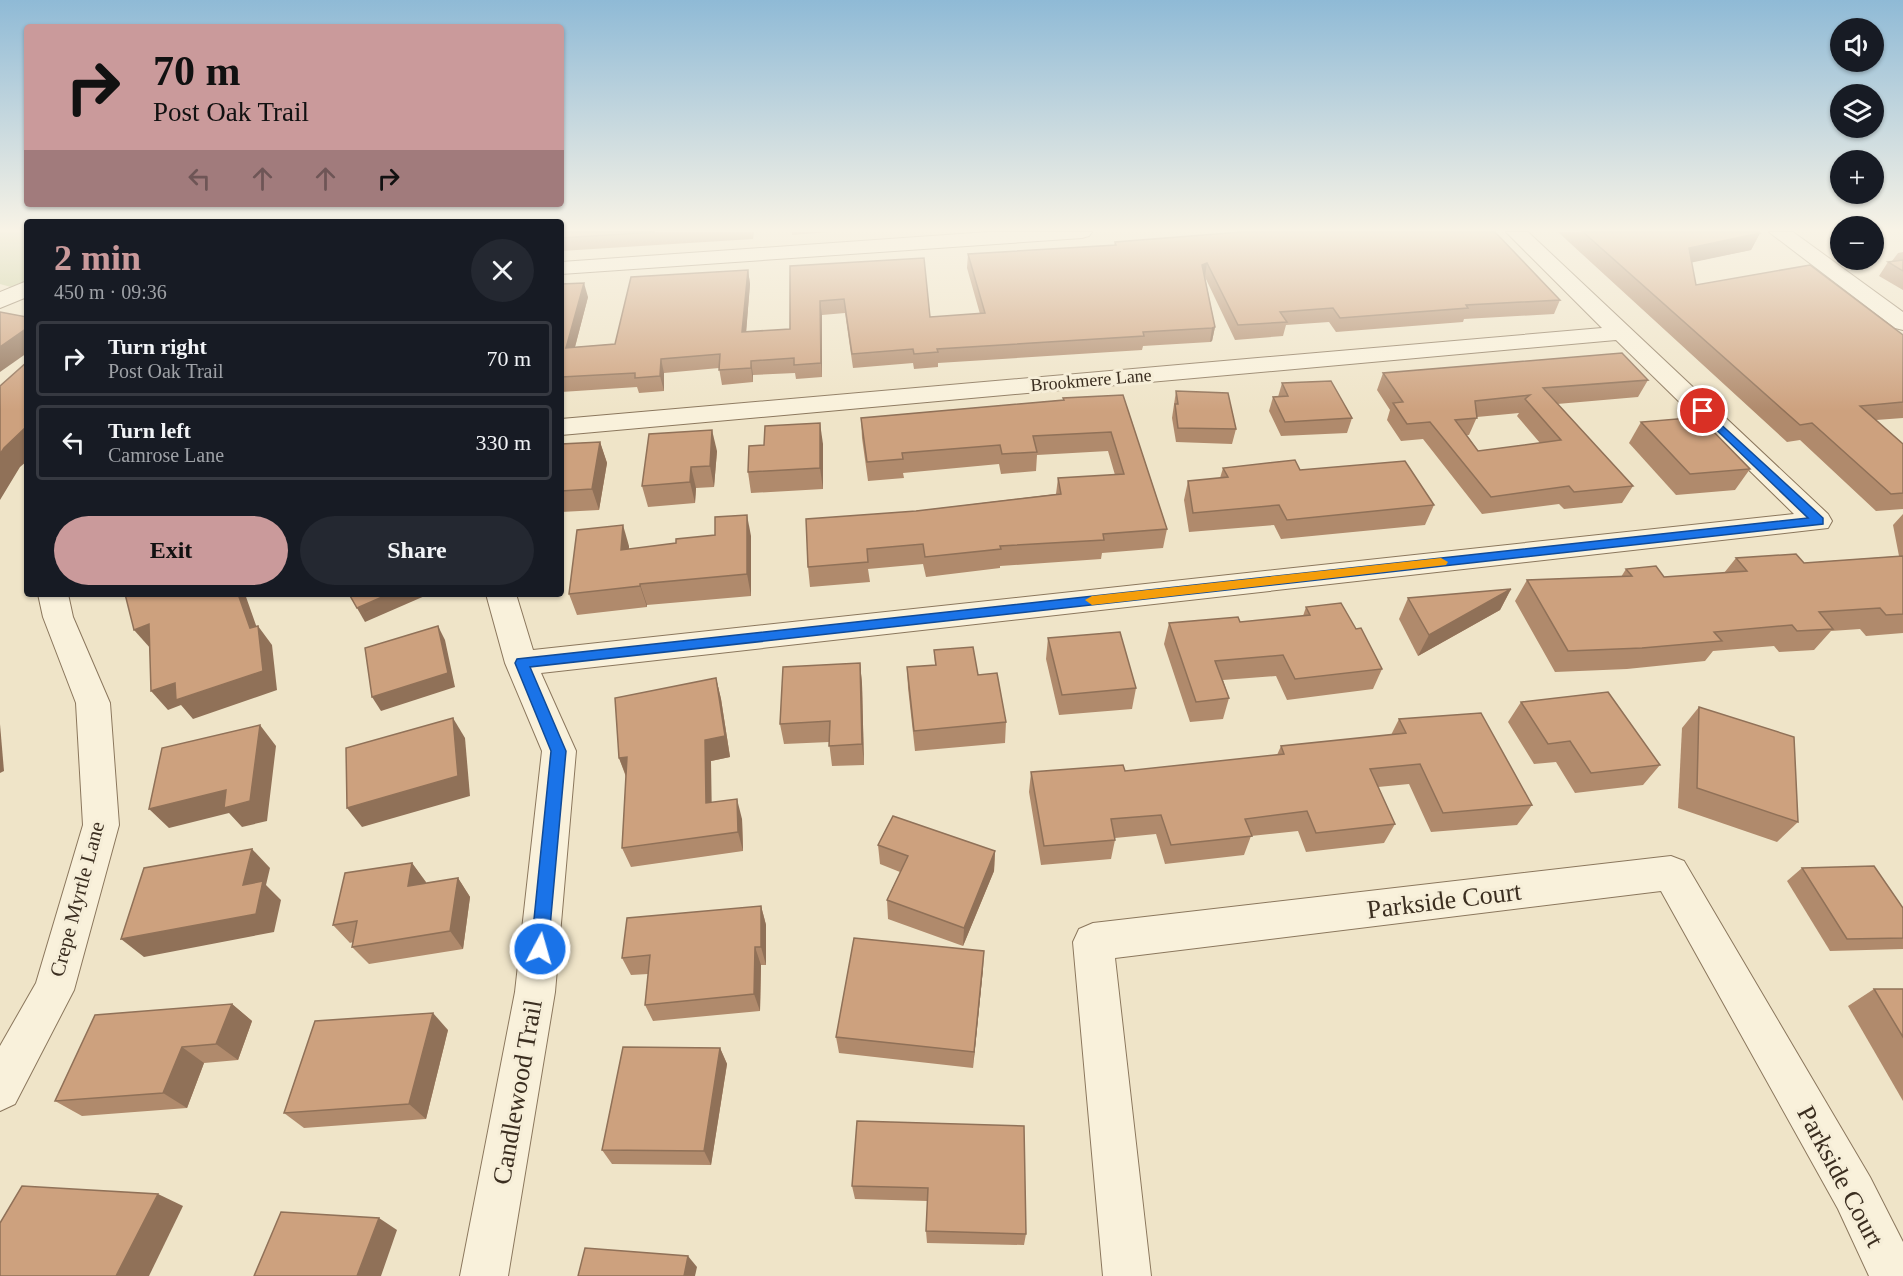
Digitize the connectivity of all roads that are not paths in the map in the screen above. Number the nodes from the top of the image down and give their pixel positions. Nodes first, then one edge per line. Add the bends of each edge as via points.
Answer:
1 (20, 292) edge
2 (1578, 292) edge
3 (1860, 292) edge
4 (0, 301) edge
5 (1903, 323) edge
6 (1621, 333) junction
7 (564, 426) edge
8 (54, 597) edge
9 (502, 597) edge
10 (522, 663) junction
11 (0, 1089) edge
12 (484, 1276) edge
13 (1127, 1276) edge
14 (1894, 1276) edge

1 - 4 street
2 - 6 street
3 - 5 street
6 - 7 street, Brookmere Lane
6 - 10 street via 1818,521
8 - 11 street, Crepe Myrtle Lane via 93,703 101,825 54,990
9 - 10 street, Candlewood Trail
10 - 12 street, Candlewood Trail via 559,751 535,992
13 - 14 street, Parkside Court via 1093,942 1671,873 1854,1193

